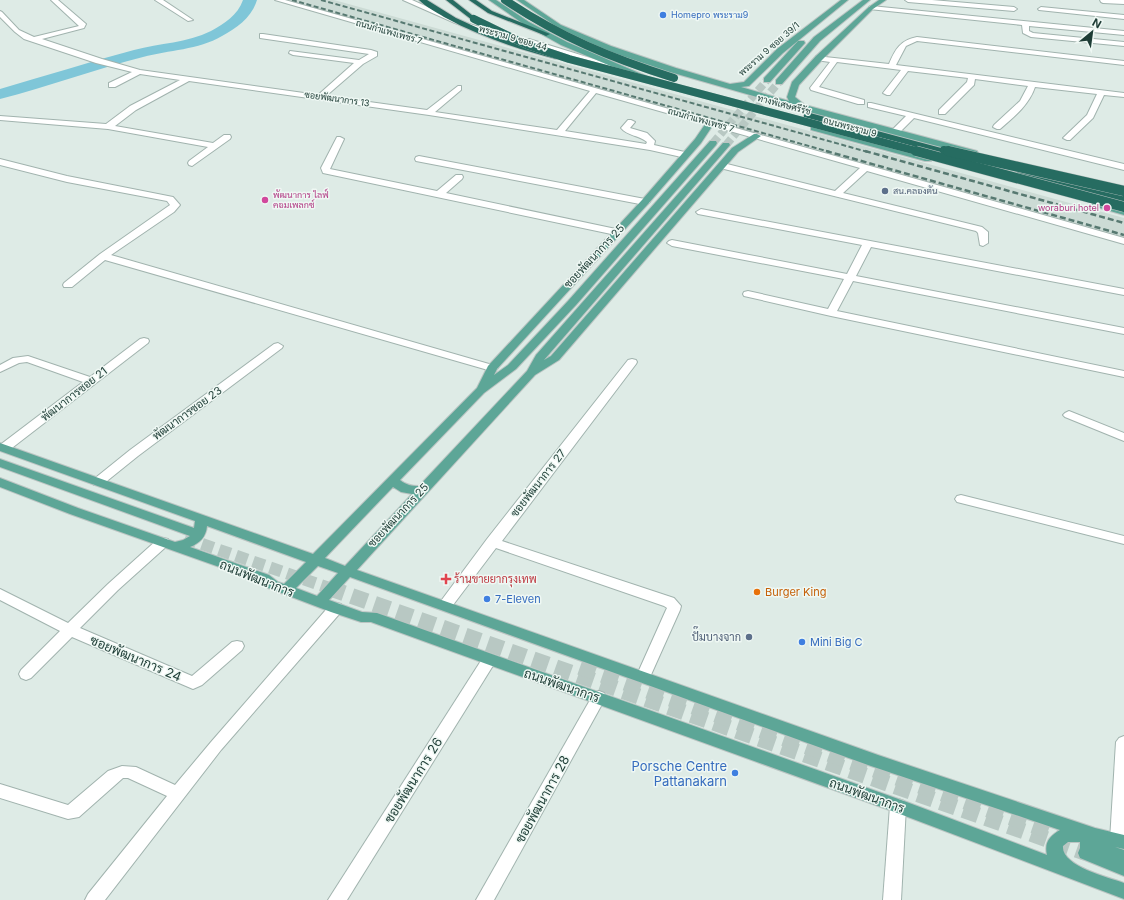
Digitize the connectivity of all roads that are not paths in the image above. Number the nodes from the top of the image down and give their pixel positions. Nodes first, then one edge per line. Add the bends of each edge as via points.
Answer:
1 (54, 0) edge
2 (158, 0) edge
3 (278, 0) edge
4 (406, 0) edge
5 (422, 0) edge
6 (449, 0) edge
7 (472, 0) edge
8 (492, 0) edge
9 (505, 0) edge
10 (520, 0) edge
11 (845, 0) edge
12 (856, 0) edge
13 (866, 0) edge
14 (883, 0) edge
15 (908, 0) edge
16 (1041, 0) edge
17 (1103, 1) edge
18 (966, 2) edge
19 (1124, 2) edge
20 (871, 8) junction
21 (1014, 9) dead end
22 (1041, 10) junction
23 (0, 13) edge
24 (1124, 18) edge
25 (190, 20) dead end
26 (457, 22) junction
27 (1026, 23) junction
28 (1042, 25) junction
29 (1124, 32) edge
30 (546, 34) junction
31 (263, 36) dead end
32 (35, 40) junction
33 (1124, 44) edge
34 (293, 53) dead end
35 (819, 58) junction
36 (835, 60) junction
37 (360, 62) junction
38 (1124, 63) edge
39 (892, 66) junction
40 (623, 69) junction
41 (906, 69) junction
42 (139, 72) junction
43 (755, 76) junction
44 (645, 77) junction
45 (972, 77) junction
46 (188, 79) junction
47 (767, 80) tunnel mouth
48 (779, 82) tunnel mouth
49 (720, 84) junction
50 (795, 84) junction
51 (1032, 84) junction
52 (112, 85) dead end
53 (458, 88) dead end
54 (595, 90) junction
55 (887, 93) dead end
56 (1101, 93) junction
57 (1124, 95) edge
58 (320, 97) junction
59 (861, 102) dead end
60 (871, 105) dead end
61 (805, 108) junction
62 (942, 112) dead end
63 (429, 113) junction
64 (912, 115) junction
65 (0, 118) edge
66 (632, 122) dead end
67 (711, 122) junction
68 (108, 127) junction
69 (997, 128) dead end
70 (895, 132) junction
71 (559, 133) junction
72 (756, 136) junction
73 (227, 137) dead end
74 (1067, 138) dead end
75 (340, 139) dead end
76 (698, 141) junction
77 (713, 143) tunnel mouth
78 (921, 145) junction
79 (214, 146) junction
80 (650, 147) junction
81 (730, 148) junction
82 (686, 155) junction
83 (419, 159) dead end
84 (0, 162) edge
85 (192, 163) dead end
86 (722, 166) junction
87 (866, 167) junction
88 (1124, 167) edge
89 (459, 177) dead end
90 (1124, 191) edge
91 (439, 194) junction
92 (837, 194) junction
93 (1124, 194) edge
94 (1124, 199) edge
95 (645, 202) junction
96 (1124, 207) edge
97 (701, 212) dead end
98 (1124, 212) edge
99 (616, 232) junction
100 (1124, 241) edge
101 (672, 243) dead end
102 (868, 243) junction
103 (983, 243) dead end
104 (103, 256) junction
105 (849, 278) junction
106 (68, 285) dead end
107 (1124, 292) edge
108 (748, 294) dead end
109 (831, 314) junction
110 (1124, 331) edge
111 (144, 341) dead end
112 (278, 346) dead end
113 (632, 362) dead end
114 (492, 368) junction
115 (0, 369) edge
116 (531, 373) junction
117 (1124, 374) edge
118 (90, 382) junction
119 (480, 391) junction
120 (1069, 415) dead end
121 (1124, 438) edge
122 (2, 447) edge
123 (0, 463) edge
124 (0, 471) edge
125 (392, 479) junction
126 (0, 482) edge
127 (98, 482) junction
128 (422, 490) junction
129 (962, 499) dead end
130 (201, 519) junction
131 (184, 539) junction
132 (1124, 540) edge
133 (163, 542) junction
134 (492, 542) junction
135 (316, 560) junction
136 (347, 570) junction
137 (264, 578) junction
138 (289, 587) junction
139 (0, 594) edge
140 (322, 599) junction
141 (444, 606) junction
142 (336, 608) junction
143 (372, 617) junction
144 (70, 630) junction
145 (236, 646) dead end
146 (490, 660) junction
147 (26, 674) dead end
148 (643, 677) junction
149 (598, 698) junction
150 (1124, 742) edge
151 (0, 791) edge
152 (178, 794) junction
153 (898, 806) junction
154 (1121, 841) edge
155 (1089, 844) junction
156 (1124, 858) edge
157 (1124, 868) edge
158 (1075, 872) junction
159 (1124, 891) edge
160 (94, 900) edge
161 (337, 900) edge
162 (485, 900) edge
163 (892, 900) edge

1 - 32 street via 83,24 82,27
2 - 25 street
3 - 54 street, ถนนกำแพงเพชร 7
4 - 26 street, พระราม 9 ซอย 44
5 - 26 highway
6 - 96 highway, ทางพิเศษศรีรัช, bridge via 474,19 527,45 569,59
7 - 30 highway via 490,12
8 - 30 main road, ถนนพระราม 9
9 - 78 highway, ทางพิเศษศรีรัช, bridge via 564,37 616,59 694,84
10 - 49 main road, ถนนพระราม 9 via 559,26 608,48
11 - 43 main road, พระราม 9 ซอย 39/1 via 780,51
12 - 47 main road via 808,36
13 - 48 main road via 817,39
14 - 20 main road
15 - 18 street
16 - 22 street
17 - 19 street
18 - 21 street
20 - 27 street
20 - 35 main road
22 - 24 street via 1074,10
22 - 28 street
23 - 32 street, ซอยพัฒนาการ 13 via 17,30
26 - 40 street, พระราม 9 ซอย 44
26 - 44 highway via 530,51
27 - 28 street
27 - 33 street via 1025,32 1031,35
28 - 29 street
30 - 40 main road, ถนนพระราม 9
31 - 37 street via 374,54
32 - 42 street, ซอยพัฒนาการ 13
34 - 37 street
35 - 36 street
35 - 50 main road
36 - 39 street
36 - 59 street via 814,88
37 - 58 street
38 - 39 street via 917,39 904,42
39 - 41 street
40 - 44 main road, ถนนพระราม 9
41 - 45 street
41 - 55 street
42 - 46 street, ซอยพัฒนาการ 13
42 - 52 street
43 - 49 main road, พระราม 9 ซอย 39/1 via 743,85
43 - 50 main road via 758,82 775,87
44 - 98 main road, ถนนพระราม 9 via 760,113
45 - 51 street
45 - 62 street via 970,83
46 - 58 street, ซอยพัฒนาการ 13
46 - 68 street via 133,108
49 - 61 main road, ถนนพระราม 9
50 - 61 main road via 791,97
51 - 56 street
51 - 69 street via 1026,99
53 - 63 street
54 - 67 street, ถนนกำแพงเพชร 7
54 - 71 street
56 - 57 street
56 - 74 street via 1090,116
58 - 63 street, ซอยพัฒนาการ 13
60 - 64 street
61 - 70 main road, ถนนพระราม 9
63 - 71 street, ซอยพัฒนาการ 13
64 - 70 street
64 - 88 street
65 - 68 street
66 - 80 street via 626,130 644,135 651,141
67 - 72 street, ถนนกำแพงเพชร 7
67 - 76 main road, ซอยพัฒนาการ 25
68 - 79 street
70 - 93 main road, ถนนพระราม 9
71 - 80 street, ซอยพัฒนาการ 13
72 - 81 main road, ซอยพัฒนาการ 25
72 - 87 street, ถนนกำแพงเพชร 7
73 - 79 street
75 - 91 street via 326,171
76 - 81 main road via 716,137 732,140 737,146
76 - 82 main road, ซอยพัฒนาการ 25
77 - 119 main road, ซอยพัฒนาการ 25 via 512,367
78 - 90 highway, bridge
78 - 94 highway, ทางพิเศษศรีรัช, bridge
79 - 85 street
80 - 82 street, ซอยพัฒนาการ 13
81 - 86 main road, ซอยพัฒนาการ 25
81 - 116 main road, ซอยพัฒนาการ 25 via 540,356
82 - 95 main road, ซอยพัฒนาการ 25
83 - 95 street
84 - 104 street via 67,179 170,199 173,202 175,205 171,210
86 - 92 street
86 - 116 main road, ซอยพัฒนาการ 25 via 554,358
87 - 92 street
87 - 100 street, ถนนกำแพงเพชร 7
89 - 91 street
91 - 99 street
92 - 103 street via 979,229 983,232
95 - 99 main road, ซอยพัฒนาการ 25
97 - 102 street
99 - 114 main road, ซอยพัฒนาการ 25
101 - 105 street
102 - 105 street
102 - 107 street
104 - 106 street
104 - 114 street
105 - 109 street
105 - 110 street
108 - 109 street
109 - 117 street
111 - 118 street, พัฒนาการซอย 21
112 - 127 street, พัฒนาการซอย 23
113 - 134 street, ซอยพัฒนาการ 27
114 - 119 main road, ซอยพัฒนาการ 25
115 - 118 street via 17,360 28,359
116 - 128 main road, ซอยพัฒนาการ 25
118 - 122 street, พัฒนาการซอย 21
119 - 125 main road, ซอยพัฒนาการ 25
120 - 121 street
122 - 127 main road
123 - 131 main road, ถนนพัฒนาการ
124 - 131 main road, ถนนพัฒนาการ
125 - 128 main road via 397,486 409,490
125 - 135 main road, ซอยพัฒนาการ 25
126 - 133 main road, ถนนพัฒนาการ
127 - 130 main road
128 - 136 main road, ซอยพัฒนาการ 25
129 - 132 street
130 - 131 main road via 201,531 196,538 190,543
130 - 135 main road
131 - 133 main road, ถนนพัฒนาการ
131 - 137 main road, ถนนพัฒนาการ
133 - 144 street
134 - 141 street, ซอยพัฒนาการ 27
134 - 148 street via 663,600 674,606
135 - 136 main road
135 - 138 main road, ซอยพัฒนาการ 25
136 - 140 main road, ซอยพัฒนาการ 25
136 - 141 main road
137 - 138 main road
137 - 142 main road, ถนนพัฒนาการ via 273,585
138 - 140 main road
139 - 144 street, ซอยพัฒนาการ 24
140 - 143 main road
141 - 148 main road
142 - 143 main road, ถนนพัฒนาการ via 361,617
142 - 152 street via 216,746
143 - 146 main road, ถนนพัฒนาการ
144 - 145 street, ซอยพัฒนาการ 24 via 193,683
144 - 147 street
146 - 149 main road, ถนนพัฒนาการ
146 - 161 street, ซอยพัฒนาการ 26
148 - 155 main road via 874,760
149 - 153 main road, ถนนพัฒนาการ
149 - 162 street, ซอยพัฒนาการ 28
150 - 154 street
151 - 152 street via 73,812 118,772 124,771
152 - 160 street
153 - 158 main road, ถนนพัฒนาการ
153 - 163 street
154 - 155 main road
155 - 156 main road
155 - 157 main road
155 - 158 main road via 1066,835 1056,841 1054,852 1057,858
158 - 159 main road, ถนนพัฒนาการ

